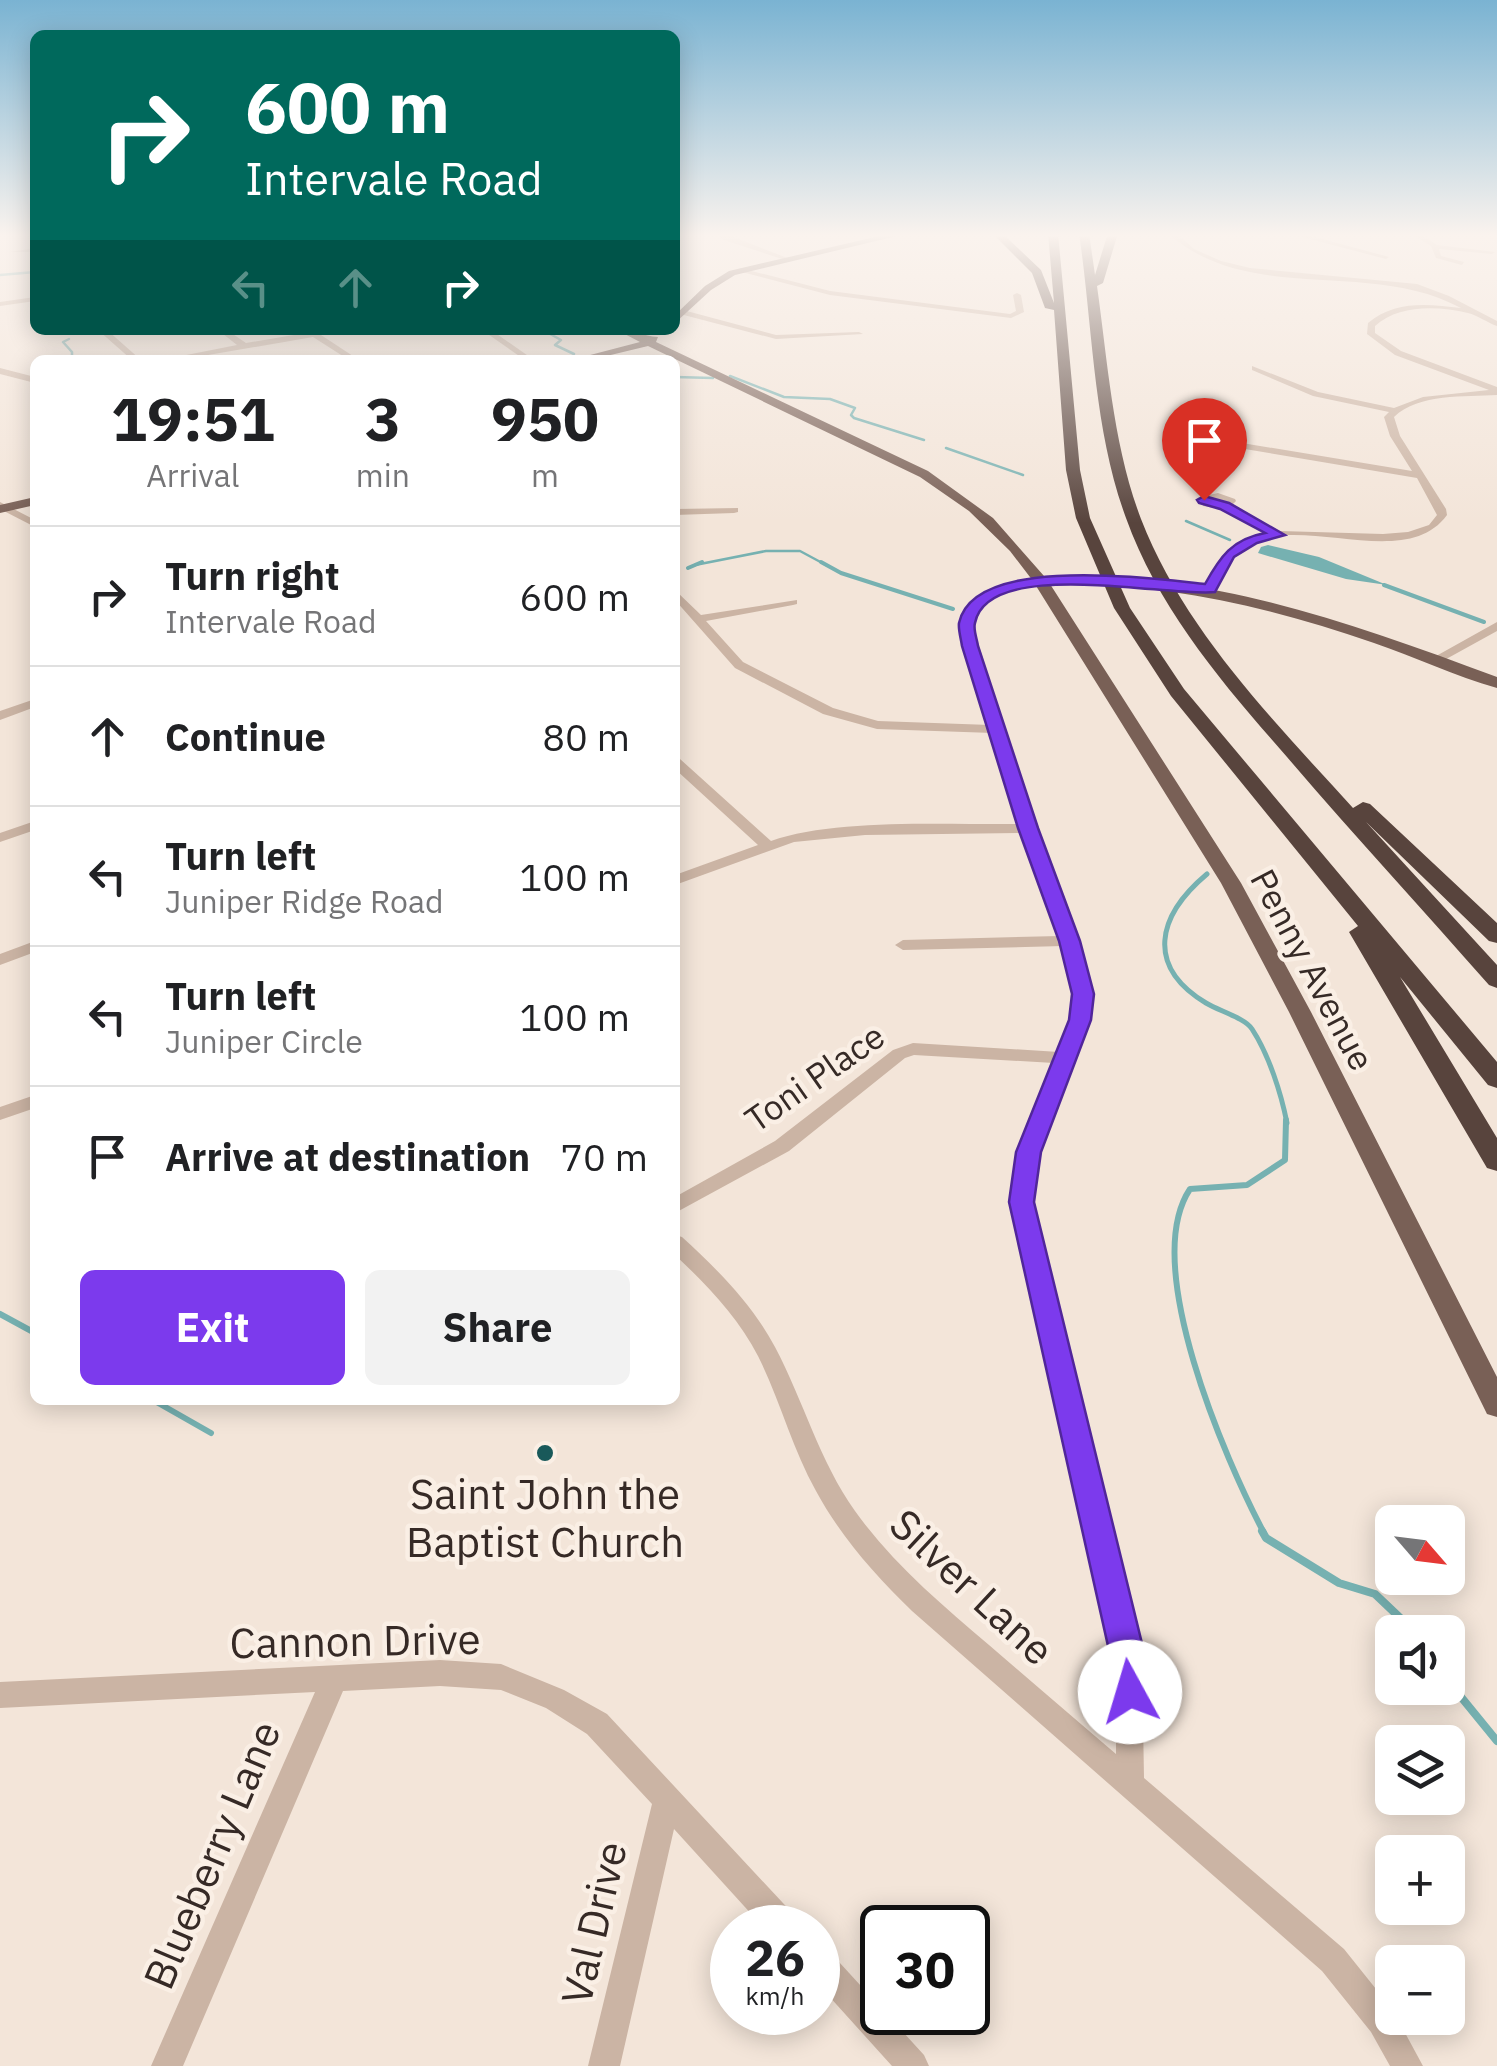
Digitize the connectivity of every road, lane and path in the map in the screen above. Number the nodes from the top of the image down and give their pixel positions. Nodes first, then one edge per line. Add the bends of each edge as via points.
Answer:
1 (744, 329) edge
2 (1053, 329) edge
3 (1061, 329) edge
4 (1099, 329) edge
5 (1371, 329) edge
6 (858, 334) dead end
7 (108, 335) edge
8 (229, 335) edge
9 (308, 335) edge
10 (316, 335) edge
11 (493, 335) edge
12 (632, 335) edge
13 (659, 335) edge
14 (650, 344) junction
15 (244, 346) junction
16 (131, 355) edge
17 (193, 355) edge
18 (346, 355) edge
19 (523, 355) edge
20 (599, 355) edge
21 (673, 355) edge
22 (680, 358) edge
23 (1063, 358) junction
24 (1255, 368) dead end
25 (0, 371) edge
26 (30, 380) edge
27 (30, 383) edge
28 (10, 386) dead end
29 (1497, 391) edge
30 (1393, 410) junction
31 (1230, 444) dead end
32 (1422, 476) junction
33 (30, 502) edge
34 (1224, 506) dead end
35 (2, 507) edge
36 (734, 510) dead end
37 (680, 512) edge
38 (30, 521) edge
39 (1278, 535) junction
40 (1040, 580) junction
41 (1210, 589) junction
42 (680, 599) edge
43 (794, 602) dead end
44 (698, 618) junction
45 (1497, 626) edge
46 (1435, 660) junction
47 (1497, 683) edge
48 (1244, 695) junction
49 (30, 705) edge
50 (0, 716) edge
51 (999, 730) junction
52 (680, 767) edge
53 (30, 827) edge
54 (1028, 828) junction
55 (1299, 836) junction
56 (0, 838) edge
57 (768, 846) junction
58 (680, 878) edge
59 (1497, 936) edge
60 (1070, 941) junction
61 (903, 945) dead end
62 (30, 948) edge
63 (0, 960) edge
64 (1497, 980) edge
65 (1064, 1058) junction
66 (1497, 1079) edge
67 (30, 1103) edge
68 (0, 1114) edge
69 (1497, 1161) edge
70 (680, 1203) edge
71 (680, 1248) edge
72 (1497, 1405) edge
73 (335, 1678) junction
74 (0, 1695) edge
75 (1130, 1781) junction
76 (667, 1800) junction
77 (764, 1905) edge
78 (840, 1986) edge
79 (167, 2066) edge
80 (604, 2066) edge
81 (914, 2066) edge
82 (1408, 2066) edge

1 - 6 street via 808,339
2 - 23 highway
3 - 23 highway
4 - 48 highway via 1124,489 1139,533 1177,604
5 - 29 street via 1398,354
7 - 16 street
8 - 15 street
9 - 15 street
10 - 18 street
11 - 19 street
12 - 14 main road, Penny Avenue
13 - 14 main road
14 - 20 main road
14 - 21 main road, Penny Avenue
15 - 17 street
22 - 40 main road, Penny Avenue via 939,483 990,520
23 - 55 highway via 1083,518 1117,598 1177,692
24 - 30 street via 1316,394
25 - 26 street
27 - 28 street
29 - 30 street
30 - 32 street via 1390,425
31 - 32 street
32 - 39 street via 1442,515 1421,534
33 - 35 main road
34 - 39 street
35 - 38 street
36 - 37 street
39 - 41 street via 1253,539 1228,554
40 - 41 main road
40 - 51 street via 996,591 966,623
40 - 72 main road, Penny Avenue via 1231,883
41 - 46 main road via 1289,608
42 - 44 street
43 - 44 street
44 - 51 street via 739,665 828,711 878,725
45 - 46 street
46 - 47 main road
48 - 59 highway
48 - 64 highway
49 - 50 street
51 - 54 street
52 - 57 street
53 - 56 street
54 - 57 street via 865,831
54 - 60 street
55 - 66 highway
55 - 69 highway
57 - 58 street
60 - 61 street
60 - 65 street via 1083,1006
62 - 63 street
65 - 70 street, Toni Place via 913,1049 899,1054 782,1146
65 - 75 street via 1029,1152 1022,1202 1130,1664
67 - 68 street
71 - 75 street, Silver Lane via 757,1334 813,1462 871,1552
73 - 74 street, Cannon Drive
73 - 76 street, Cannon Drive via 502,1678 597,1724
73 - 79 street, Blueberry Lane
75 - 82 street, Silver Lane via 1333,1960
76 - 77 street, Cannon Drive
76 - 80 street, Val Drive
78 - 81 street

